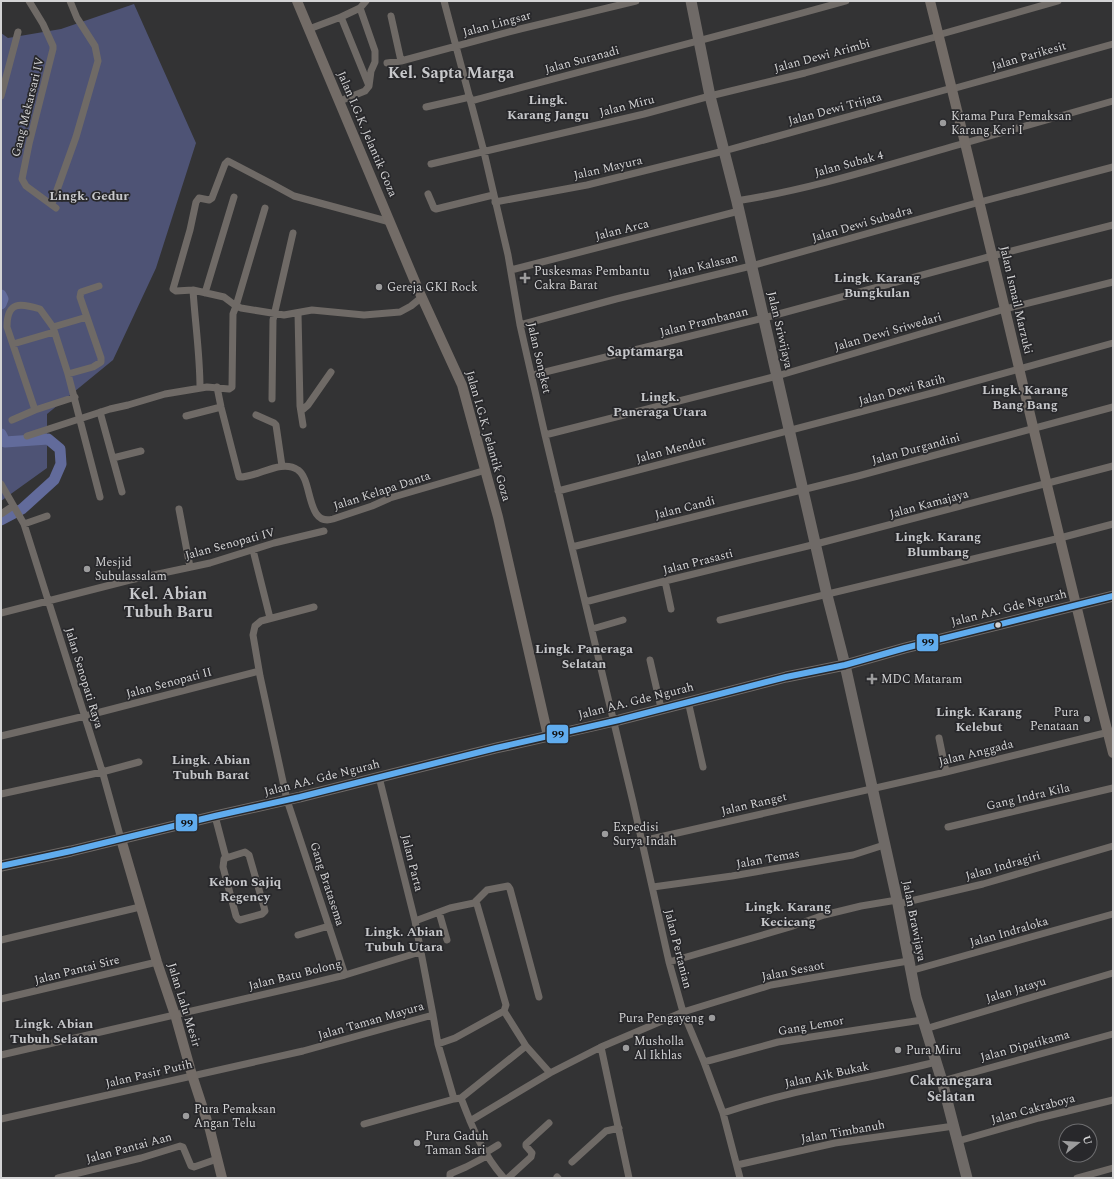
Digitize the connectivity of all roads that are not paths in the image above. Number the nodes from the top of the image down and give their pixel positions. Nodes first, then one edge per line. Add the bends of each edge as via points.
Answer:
1 (29, 1) edge
2 (70, 1) edge
3 (297, 1) edge
4 (366, 1) edge
5 (444, 1) edge
6 (636, 1) edge
7 (691, 1) edge
8 (846, 1) edge
9 (930, 1) edge
10 (1058, 1) edge
11 (360, 8) junction
12 (390, 16) dead end
13 (341, 17) junction
14 (309, 29) junction
15 (18, 32) dead end
16 (938, 36) junction
17 (699, 40) junction
18 (1113, 44) edge
19 (456, 46) junction
20 (401, 61) junction
21 (387, 63) dead end
22 (369, 86) junction
23 (952, 88) junction
24 (1, 96) edge
25 (710, 96) junction
26 (470, 99) junction
27 (340, 101) junction
28 (1113, 101) edge
29 (426, 107) dead end
30 (966, 145) junction
31 (724, 151) junction
32 (484, 152) junction
33 (431, 164) dead end
34 (1113, 167) edge
35 (428, 194) dead end
36 (234, 197) dead end
37 (494, 199) junction
38 (980, 202) junction
39 (738, 206) junction
40 (265, 208) dead end
41 (390, 222) junction
42 (1113, 225) edge
43 (293, 234) dead end
44 (992, 256) junction
45 (751, 266) junction
46 (510, 267) junction
47 (1113, 282) edge
48 (99, 286) dead end
49 (193, 290) junction
50 (205, 293) junction
51 (422, 297) junction
52 (236, 306) junction
53 (1006, 309) junction
54 (298, 313) junction
55 (275, 314) junction
56 (87, 317) junction
57 (764, 318) junction
58 (520, 325) junction
59 (53, 329) junction
60 (1113, 343) edge
61 (13, 344) junction
62 (1020, 370) junction
63 (331, 372) dead end
64 (68, 374) junction
65 (532, 375) junction
66 (777, 376) junction
67 (217, 387) junction
68 (200, 388) junction
69 (75, 397) junction
70 (272, 399) dead end
71 (221, 407) junction
72 (1113, 407) edge
73 (35, 410) junction
74 (301, 411) junction
75 (100, 412) junction
76 (256, 415) dead end
77 (186, 416) dead end
78 (79, 419) junction
79 (12, 420) dead end
80 (303, 425) dead end
81 (1033, 428) junction
82 (790, 430) junction
83 (545, 435) junction
84 (27, 436) dead end
85 (141, 451) dead end
86 (113, 458) junction
87 (282, 466) junction
88 (1113, 466) edge
89 (486, 470) junction
90 (1, 484) edge
91 (1047, 484) junction
92 (804, 490) junction
93 (558, 491) junction
94 (122, 492) dead end
95 (100, 497) dead end
96 (14, 508) junction
97 (179, 509) dead end
98 (1, 514) edge
99 (47, 516) dead end
100 (23, 521) junction
101 (1113, 524) edge
102 (324, 531) dead end
103 (1060, 538) junction
104 (816, 544) junction
105 (572, 547) junction
106 (254, 550) junction
107 (190, 567) junction
108 (664, 581) junction
109 (827, 595) junction
110 (1113, 596) edge
111 (48, 601) junction
112 (585, 602) junction
113 (1076, 605) junction
114 (314, 607) dead end
115 (671, 608) dead end
116 (1, 613) edge
117 (270, 618) junction
118 (623, 620) dead end
119 (720, 620) dead end
120 (592, 629) junction
121 (650, 660) dead end
122 (845, 665) junction
123 (259, 671) junction
124 (688, 701) junction
125 (661, 708) junction
126 (85, 716) junction
127 (612, 721) junction
128 (1110, 731) edge
129 (1, 736) edge
130 (548, 736) junction
131 (939, 738) dead end
132 (1113, 753) edge
133 (139, 762) dead end
134 (703, 767) dead end
135 (102, 772) junction
136 (946, 772) junction
137 (379, 777) junction
138 (1113, 788) edge
139 (872, 789) junction
140 (1, 794) edge
141 (287, 800) junction
142 (215, 816) junction
143 (948, 827) dead end
144 (121, 839) junction
145 (642, 842) junction
146 (884, 845) junction
147 (1113, 846) edge
148 (226, 858) junction
149 (1, 866) edge
150 (653, 887) junction
151 (476, 901) junction
152 (897, 902) junction
153 (140, 907) junction
154 (439, 912) junction
155 (1113, 914) edge
156 (414, 921) junction
157 (329, 926) junction
158 (298, 935) dead end
159 (1, 940) edge
160 (446, 940) dead end
161 (420, 953) junction
162 (158, 962) junction
163 (669, 962) junction
164 (909, 966) junction
165 (1113, 973) edge
166 (345, 975) junction
167 (539, 997) dead end
168 (1, 999) edge
169 (504, 1011) junction
170 (683, 1012) junction
171 (175, 1015) junction
172 (432, 1015) junction
173 (924, 1024) junction
174 (1113, 1034) edge
175 (438, 1044) junction
176 (526, 1046) junction
177 (601, 1047) junction
178 (303, 1051) joint
179 (1, 1055) edge
180 (704, 1062) junction
181 (936, 1062) junction
182 (550, 1073) junction
183 (192, 1075) junction
184 (942, 1080) junction
185 (458, 1098) junction
186 (1113, 1100) edge
187 (724, 1113) junction
188 (1, 1119) edge
189 (470, 1121) junction
190 (549, 1123) dead end
191 (364, 1124) dead end
192 (954, 1126) junction
193 (619, 1128) junction
194 (958, 1141) junction
195 (498, 1144) dead end
196 (486, 1155) junction
197 (218, 1159) junction
198 (572, 1162) dead end
199 (737, 1165) junction
200 (1113, 1168) edge
201 (627, 1177) edge
202 (58, 1178) edge
203 (222, 1178) edge
204 (450, 1178) edge
205 (504, 1178) edge
206 (508, 1178) edge
207 (740, 1178) edge
208 (967, 1178) edge
209 (1077, 1178) edge

1 - 2 street, Gang Mekarsari IV via 43,24 53,49 22,179 26,186 54,206 98,61 95,46 77,18
3 - 14 street, Jalan I.G.K. Jelantik Goza
4 - 11 street
5 - 19 street, Jalan Songket
6 - 19 street, Jalan Lingsar
7 - 17 main road, Jalan Sriwijaya
8 - 17 street, Jalan Suranadi
9 - 16 street, Jalan Ismail Marzuki
10 - 16 street, Jalan Dewi Arimbi
11 - 13 street
11 - 22 street via 375,51
12 - 20 street
13 - 14 street
13 - 22 street
14 - 27 street, Jalan I.G.K. Jelantik Goza
15 - 24 street
16 - 23 street, Jalan Ismail Marzuki
16 - 25 street, Jalan Dewi Arimbi
17 - 25 main road, Jalan Sriwijaya
17 - 26 street, Jalan Suranadi
18 - 23 street, Jalan Parikesit
19 - 20 street, Jalan Lingsar
19 - 26 street, Jalan Songket
20 - 21 street, Jalan Lingsar
22 - 27 street via 365,91
23 - 30 street, Jalan Ismail Marzuki
23 - 31 street, Jalan Dewi Trijata
25 - 31 main road, Jalan Sriwijaya
25 - 32 street, Jalan Miru
26 - 29 street, Jalan Suranadi
26 - 32 street, Jalan Songket
27 - 41 street, Jalan I.G.K. Jelantik Goza
28 - 30 street, Jalan Subak 4
30 - 38 street, Jalan Ismail Marzuki
30 - 39 street, Jalan Subak 4
31 - 37 street, Jalan Mayura via 587,185
31 - 39 main road, Jalan Sriwijaya
32 - 33 street, Jalan Miru
32 - 37 street, Jalan Songket
34 - 38 street, Jalan Dewi Subadra
35 - 37 street, Jalan Mayura via 436,209
36 - 50 street
37 - 46 street, Jalan Songket
38 - 44 street, Jalan Ismail Marzuki
38 - 45 street, Jalan Dewi Subadra
39 - 45 main road, Jalan Sriwijaya
39 - 46 street, Jalan Arca
40 - 52 street
41 - 49 street via 294,196 230,161 225,164 212,198 200,198 196,202 173,285 174,290
41 - 51 street, Jalan I.G.K. Jelantik Goza
42 - 44 street, Jalan Prambanan
43 - 55 street
44 - 53 street, Jalan Ismail Marzuki
44 - 57 street, Jalan Prambanan
45 - 57 main road, Jalan Sriwijaya
45 - 58 street, Jalan Kalasan
46 - 58 street, Jalan Songket
47 - 53 street, Jalan Dewi Sriwedari
48 - 56 street via 80,294
49 - 50 street
49 - 68 street
50 - 52 street via 224,297
51 - 54 street via 396,313 364,315 312,310
51 - 89 street, Jalan I.G.K. Jelantik Goza via 462,385
52 - 55 street
52 - 67 street via 232,314 232,388
53 - 62 street, Jalan Ismail Marzuki
53 - 66 street, Jalan Dewi Sriwedari
54 - 55 street
54 - 74 street
55 - 70 street
56 - 59 street
56 - 64 street via 101,362
57 - 65 street, Jalan Prambanan
57 - 66 main road, Jalan Sriwijaya
58 - 65 street, Jalan Songket
59 - 61 street
59 - 61 street via 40,309 20,304 14,306 7,319
59 - 64 street
60 - 62 street, Jalan Dewi Ratih
61 - 73 street
62 - 81 street, Jalan Ismail Marzuki
62 - 82 street, Jalan Dewi Ratih
63 - 74 street
64 - 69 street
65 - 83 street, Jalan Songket
66 - 82 main road, Jalan Sriwijaya
66 - 83 street, Jalan Dewi Sriwedari
67 - 68 street
67 - 71 street
68 - 75 street via 165,394
69 - 73 street
69 - 78 street
71 - 77 street
71 - 87 street via 240,478
72 - 81 street, Jalan Durgandini
73 - 79 street
74 - 80 street
75 - 78 street
75 - 86 street
76 - 87 street via 276,425
78 - 84 street
78 - 95 street
81 - 91 street, Jalan Ismail Marzuki
81 - 92 street, Jalan Durgandini
82 - 92 main road, Jalan Sriwijaya
82 - 93 street, Jalan Mendut
83 - 93 street, Jalan Songket
85 - 86 street
86 - 94 street
87 - 89 street, Jalan Kelapa Danta via 294,468 302,474 315,509 321,519 327,521 390,498
88 - 91 street, Jalan Kamajaya
89 - 130 street, Jalan I.G.K. Jelantik Goza
90 - 96 street, Jalan Senopati Raya
91 - 103 street, Jalan Ismail Marzuki
91 - 104 street, Jalan Kamajaya
92 - 104 main road, Jalan Sriwijaya
92 - 105 street, Jalan Candi
93 - 105 street, Jalan Songket
96 - 98 street
96 - 100 street, Jalan Senopati Raya
97 - 107 street
99 - 100 street
100 - 111 street, Jalan Senopati Raya
101 - 103 street
102 - 106 street, Jalan Senopati IV
103 - 109 street
103 - 113 street, Jalan Ismail Marzuki
104 - 108 street, Jalan Prasasti
104 - 109 main road, Jalan Sriwijaya
105 - 112 street, Jalan Songket
106 - 107 street, Jalan Senopati IV
106 - 117 street
107 - 111 street, Jalan Senopati IV
108 - 112 street, Jalan Prasasti
108 - 115 street
109 - 119 street
109 - 122 main road, Jalan Sriwijaya
110 - 113 main road, Jalan AA. Gde Ngurah
111 - 116 street, Jalan Senopati IV
111 - 126 street, Jalan Senopati Raya
112 - 120 street, Jalan Songket
113 - 122 main road, Jalan AA. Gde Ngurah
113 - 128 street, Jalan Ismail Marzuki
114 - 117 street
117 - 123 street, Gang Bratasema via 258,623 253,631
118 - 120 street
120 - 127 street, Jalan Songket
121 - 125 street
122 - 124 main road, Jalan AA. Gde Ngurah
122 - 139 main road, Jalan Brawijaya
123 - 126 street, Jalan Senopati II
123 - 141 street, Gang Bratasema
124 - 125 main road, Jalan AA. Gde Ngurah
124 - 134 street
125 - 127 main road, Jalan AA. Gde Ngurah
126 - 129 street, Jalan Senopati II
126 - 135 street, Jalan Senopati Raya
127 - 130 main road, Jalan AA. Gde Ngurah
127 - 145 street, Jalan Pertanian
128 - 132 street, Jalan Ismail Marzuki
128 - 136 street, Jalan Anggada
130 - 137 main road, Jalan AA. Gde Ngurah
131 - 136 street
133 - 135 street
135 - 140 street
135 - 144 street, Jalan Senopati Raya
136 - 139 street, Jalan Anggada
137 - 141 main road, Jalan AA. Gde Ngurah
137 - 156 street, Jalan Parta
138 - 143 street, Gang Indra Kila
139 - 145 street, Jalan Ranget
139 - 146 main road, Jalan Brawijaya
141 - 142 main road, Jalan AA. Gde Ngurah
141 - 157 street, Gang Bratasema
142 - 144 main road, Jalan AA. Gde Ngurah
142 - 148 street
144 - 149 main road, Jalan AA. Gde Ngurah
144 - 153 street, Jalan Lalu Mesir
145 - 150 street, Jalan Pertanian
146 - 150 street, Jalan Temas via 853,855
146 - 152 main road, Jalan Brawijaya
147 - 152 street, Jalan Indragiri via 983,884
148 - 148 street via 223,867 237,918 240,920 262,914 265,911 248,855 241,852
150 - 163 street, Jalan Pertanian
151 - 154 street
151 - 167 street via 487,890 508,886 510,889
151 - 169 street via 506,1006
152 - 163 street, Jalan Indragiri via 861,906 824,915
152 - 164 main road, Jalan Brawijaya
153 - 159 street
153 - 162 street, Jalan Lalu Mesir
154 - 156 street
154 - 160 street
155 - 164 street, Jalan Indraloka
156 - 161 street, Jalan Parta
157 - 158 street
157 - 166 street, Gang Bratasema
161 - 166 street, Jalan Batu Bolong
161 - 172 street, Jalan Taman Mayura
162 - 168 street, Jalan Pantai Sire
162 - 171 street, Jalan Lalu Mesir
163 - 170 street, Jalan Pertanian
164 - 170 street, Jalan Sesaot via 771,985
164 - 173 main road, Jalan Brawijaya
165 - 173 street, Jalan Jatayu
166 - 171 street, Jalan Batu Bolong
169 - 175 street via 455,1038
169 - 176 street
170 - 177 street, Jalan Sesaot
170 - 180 street, Jalan Pertanian
171 - 179 street, Jalan Batu Bolong
171 - 183 street, Jalan Lalu Mesir
172 - 175 street
172 - 178 street, Jalan Taman Mayura
173 - 180 street, Gang Lemor via 778,1042
173 - 181 main road, Jalan Brawijaya
174 - 184 street, Jalan Dipatikama
175 - 185 street
176 - 182 street
176 - 185 street
177 - 182 street, Jalan Sesaot
177 - 193 street
178 - 183 street, Jalan Pasir Putih
180 - 187 street, Jalan Pertanian
181 - 184 main road, Jalan Brawijaya
181 - 187 street, Jalan Aik Bukak via 802,1090
182 - 189 street, Jalan Sesaot
183 - 188 street, Jalan Pasir Putih
183 - 197 street, Jalan Lalu Mesir
184 - 192 main road, Jalan Brawijaya
185 - 189 street
185 - 191 street
186 - 194 street, Jalan Cakraboya
187 - 199 street, Jalan Pertanian
189 - 196 street
190 - 206 street via 526,1144 532,1153 531,1157
192 - 194 main road, Jalan Brawijaya
192 - 199 street, Jalan Timbanuh via 834,1143
193 - 198 street via 606,1131
193 - 201 street
194 - 208 main road, Jalan Brawijaya
195 - 196 street
196 - 204 street via 450,1174
196 - 205 street
197 - 202 street, Jalan Pantai Aan via 191,1166 183,1147 180,1146
197 - 203 street, Jalan Lalu Mesir
199 - 207 street, Jalan Pertanian
200 - 209 street

